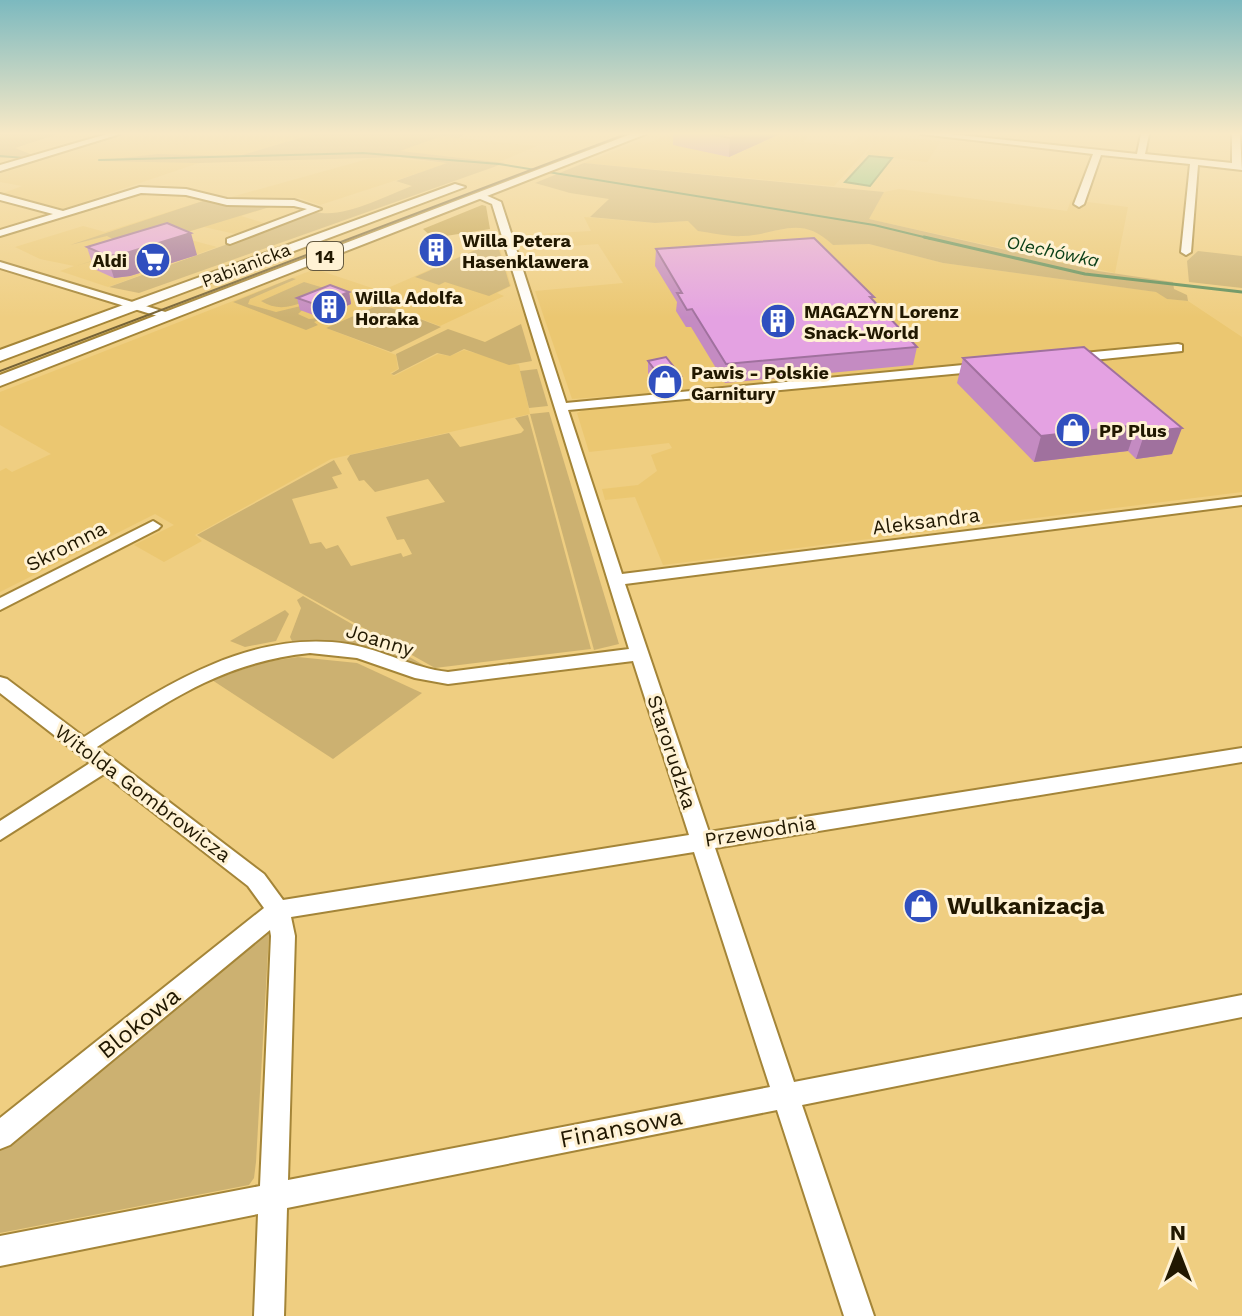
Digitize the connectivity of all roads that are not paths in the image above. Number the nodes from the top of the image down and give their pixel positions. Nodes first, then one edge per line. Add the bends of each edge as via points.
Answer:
1 (118, 195) edge
2 (192, 195) edge
3 (436, 195) edge
4 (1082, 195) edge
5 (1191, 195) edge
6 (481, 196) joint
7 (0, 197) edge
8 (1079, 204) dead end
9 (62, 213) junction
10 (0, 233) edge
11 (230, 241) dead end
12 (1186, 252) dead end
13 (0, 265) edge
14 (139, 305) junction
15 (168, 316) junction
16 (1178, 348) dead end
17 (0, 356) edge
18 (1055, 360) edge
19 (994, 366) edge
20 (0, 381) edge
21 (561, 407) junction
22 (1242, 501) edge
23 (153, 526) dead end
24 (615, 580) junction
25 (0, 605) edge
26 (639, 654) junction
27 (0, 683) edge
28 (83, 747) junction
29 (1242, 755) edge
30 (104, 764) junction
31 (0, 832) edge
32 (701, 841) junction
33 (278, 910) junction
34 (1242, 1006) edge
35 (787, 1094) junction
36 (0, 1135) edge
37 (273, 1198) junction
38 (0, 1251) edge
39 (269, 1316) edge
40 (859, 1316) edge

1 - 9 street
2 - 11 street via 316,209
3 - 14 main road, Pabianicka / 14
4 - 8 street
5 - 12 street
6 - 15 main road, Pabianicka / 14
6 - 21 street, Starorudzka via 496,202
7 - 9 street
9 - 10 street
13 - 14 street
14 - 15 street
14 - 17 main road, Pabianicka / 14
15 - 20 main road, Pabianicka / 14
16 - 18 street
19 - 21 street
21 - 24 street, Starorudzka
22 - 24 street, Aleksandra
23 - 25 street, Skromna
24 - 26 street, Starorudzka
26 - 28 street, Joanny via 448,678 333,648 260,653 194,678
26 - 32 street, Starorudzka
27 - 28 street, Witolda Gombrowicza
28 - 30 street, Witolda Gombrowicza
29 - 32 street, Przewodnia
30 - 31 street
30 - 33 street, Witolda Gombrowicza via 256,880
32 - 33 street, Przewodnia
32 - 35 street, Starorudzka
33 - 36 street, Blokowa
33 - 37 street via 283,936
34 - 35 street, Finansowa
35 - 37 street, Finansowa
35 - 40 street, Starorudzka
37 - 38 street, Finansowa
37 - 39 street

